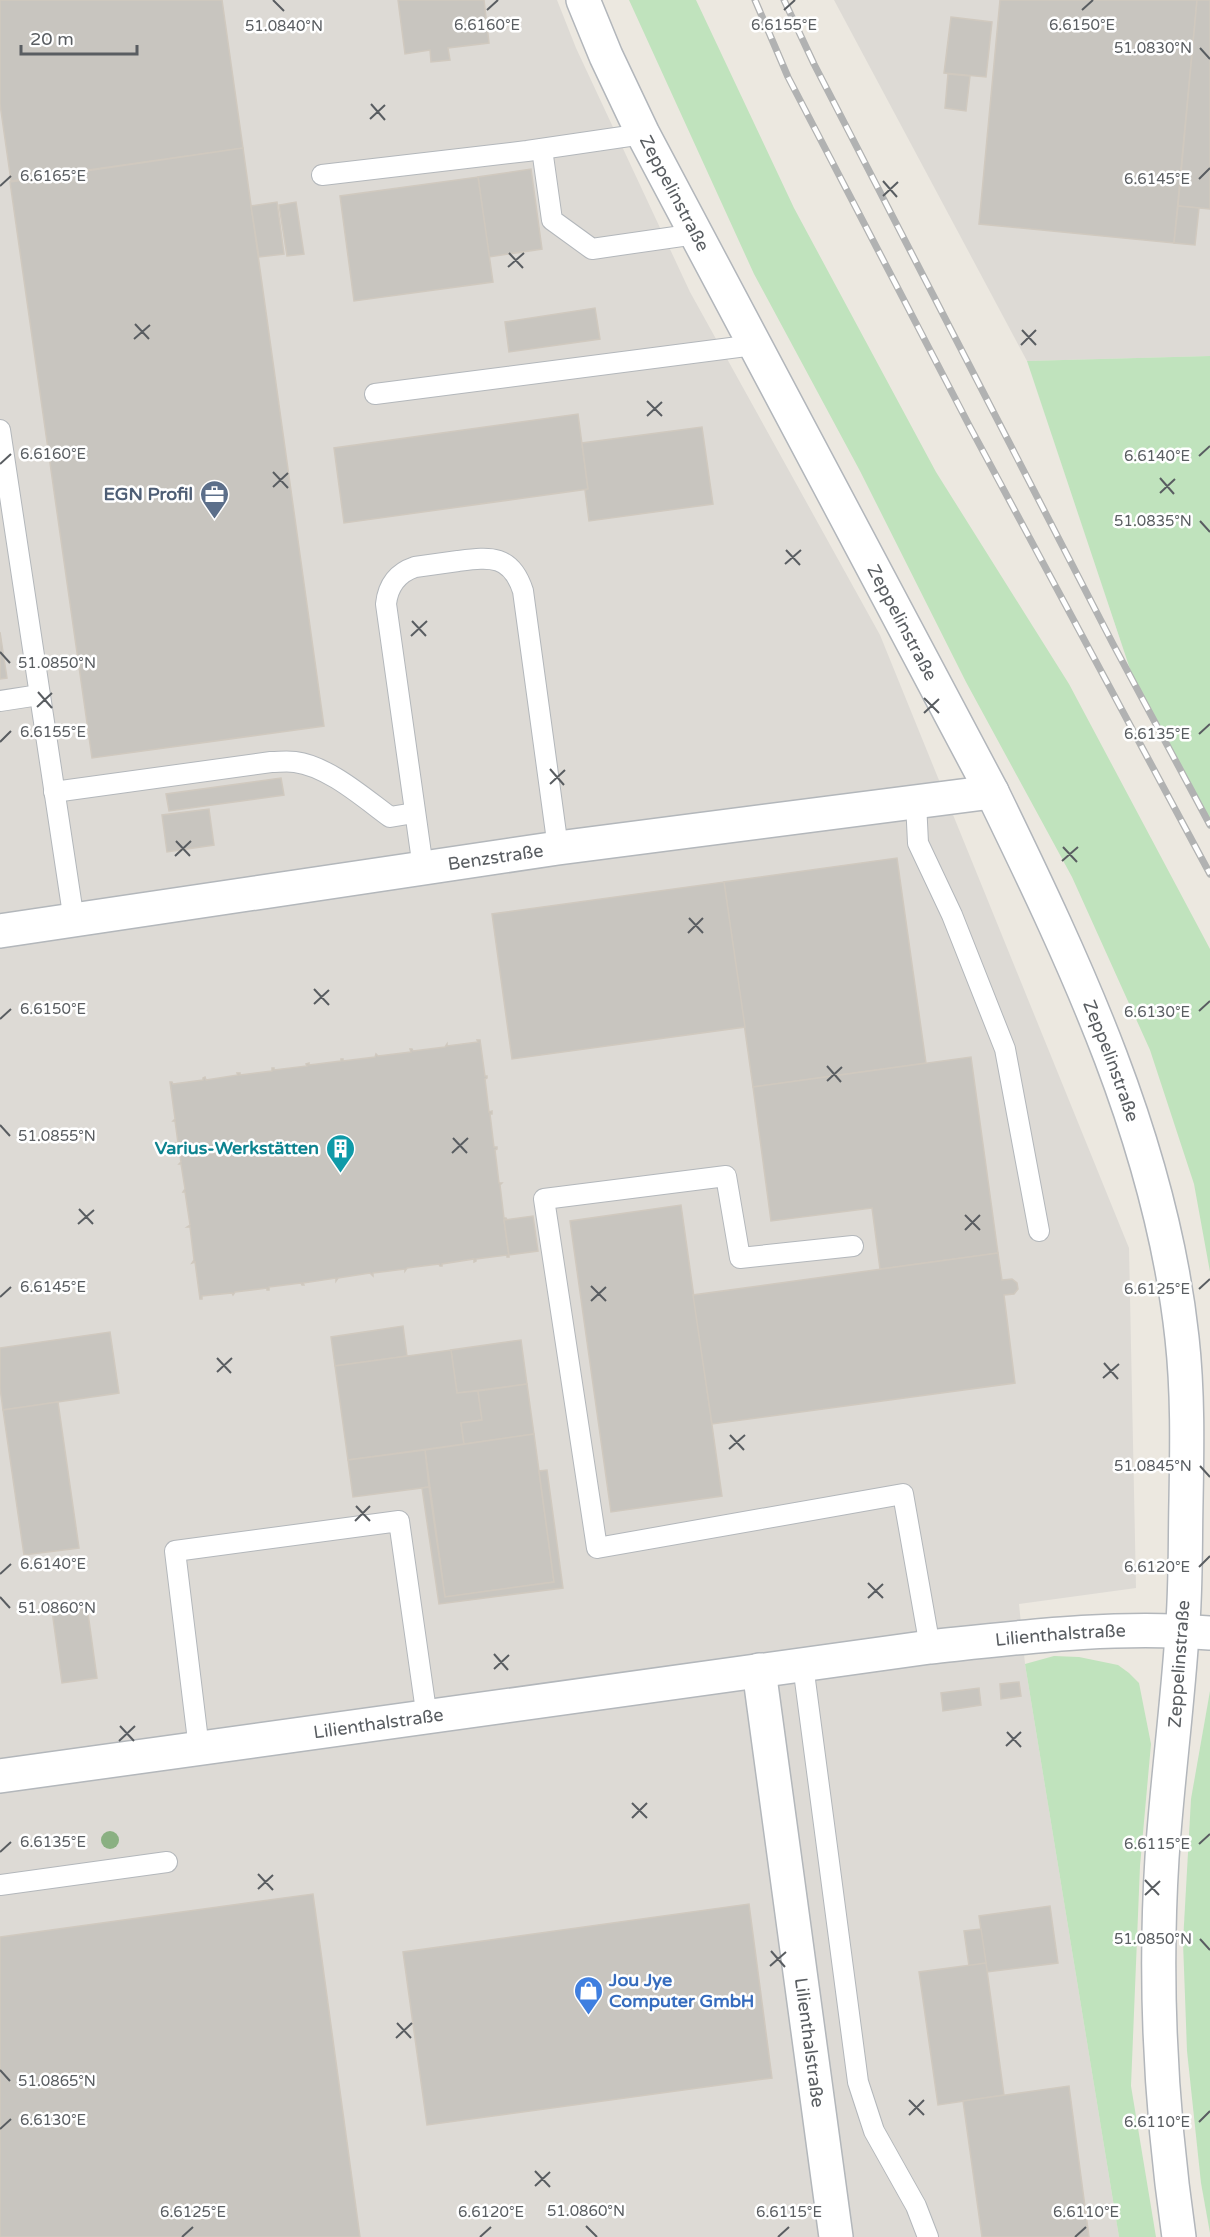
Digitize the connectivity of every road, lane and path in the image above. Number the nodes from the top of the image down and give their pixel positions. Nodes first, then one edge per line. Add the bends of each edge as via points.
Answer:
1 (583, 0) edge
2 (643, 134) junction
3 (542, 149) junction
4 (322, 175) dead end
5 (696, 234) junction
6 (754, 345) junction
7 (375, 394) dead end
8 (0, 430) edge
9 (39, 695) junction
10 (0, 701) edge
11 (54, 792) junction
12 (992, 792) junction
13 (916, 802) junction
14 (414, 813) junction
15 (558, 848) junction
16 (423, 868) junction
17 (74, 921) junction
18 (0, 931) edge
19 (1039, 1231) dead end
20 (854, 1246) dead end
21 (1196, 1632) edge
22 (930, 1647) junction
23 (802, 1665) junction
24 (759, 1670) junction
25 (427, 1718) junction
26 (199, 1749) junction
27 (0, 1776) edge
28 (167, 1862) dead end
29 (0, 1885) edge
30 (836, 2237) edge
31 (928, 2237) edge
32 (1179, 2237) edge

1 - 2 street, Zeppelinstraße
2 - 3 lane
2 - 5 street, Zeppelinstraße
3 - 4 lane
3 - 5 lane via 552,220 592,249
5 - 6 street, Zeppelinstraße
6 - 7 lane
6 - 12 street, Zeppelinstraße
8 - 9 lane
9 - 10 lane
9 - 11 lane
11 - 14 lane via 271,762 296,762 333,777 390,817
11 - 17 lane
12 - 13 street, Benzstraße
12 - 21 street, Zeppelinstraße via 1066,947 1108,1049 1141,1142 1165,1236 1179,1311 1186,1399
13 - 15 street, Benzstraße
13 - 19 lane via 918,843 952,915 1005,1049
14 - 15 lane via 386,611 388,591 400,574 415,567 488,557 514,573 523,591
14 - 16 lane
15 - 16 street, Benzstraße
16 - 17 street, Benzstraße
17 - 18 street, Benzstraße
20 - 22 lane via 740,1258 726,1176 544,1199 597,1548 903,1494
21 - 22 street, Lilienthalstraße via 1072,1632
21 - 32 street, Zeppelinstraße via 1162,1857 1161,2071
22 - 23 street, Lilienthalstraße
23 - 24 street, Lilienthalstraße
23 - 31 lane via 858,2082 874,2131 916,2205
24 - 25 street, Lilienthalstraße
24 - 30 street, Lilienthalstraße
25 - 26 street, Lilienthalstraße
25 - 26 lane via 399,1521 187,1549 175,1551
26 - 27 street, Lilienthalstraße
28 - 29 lane

